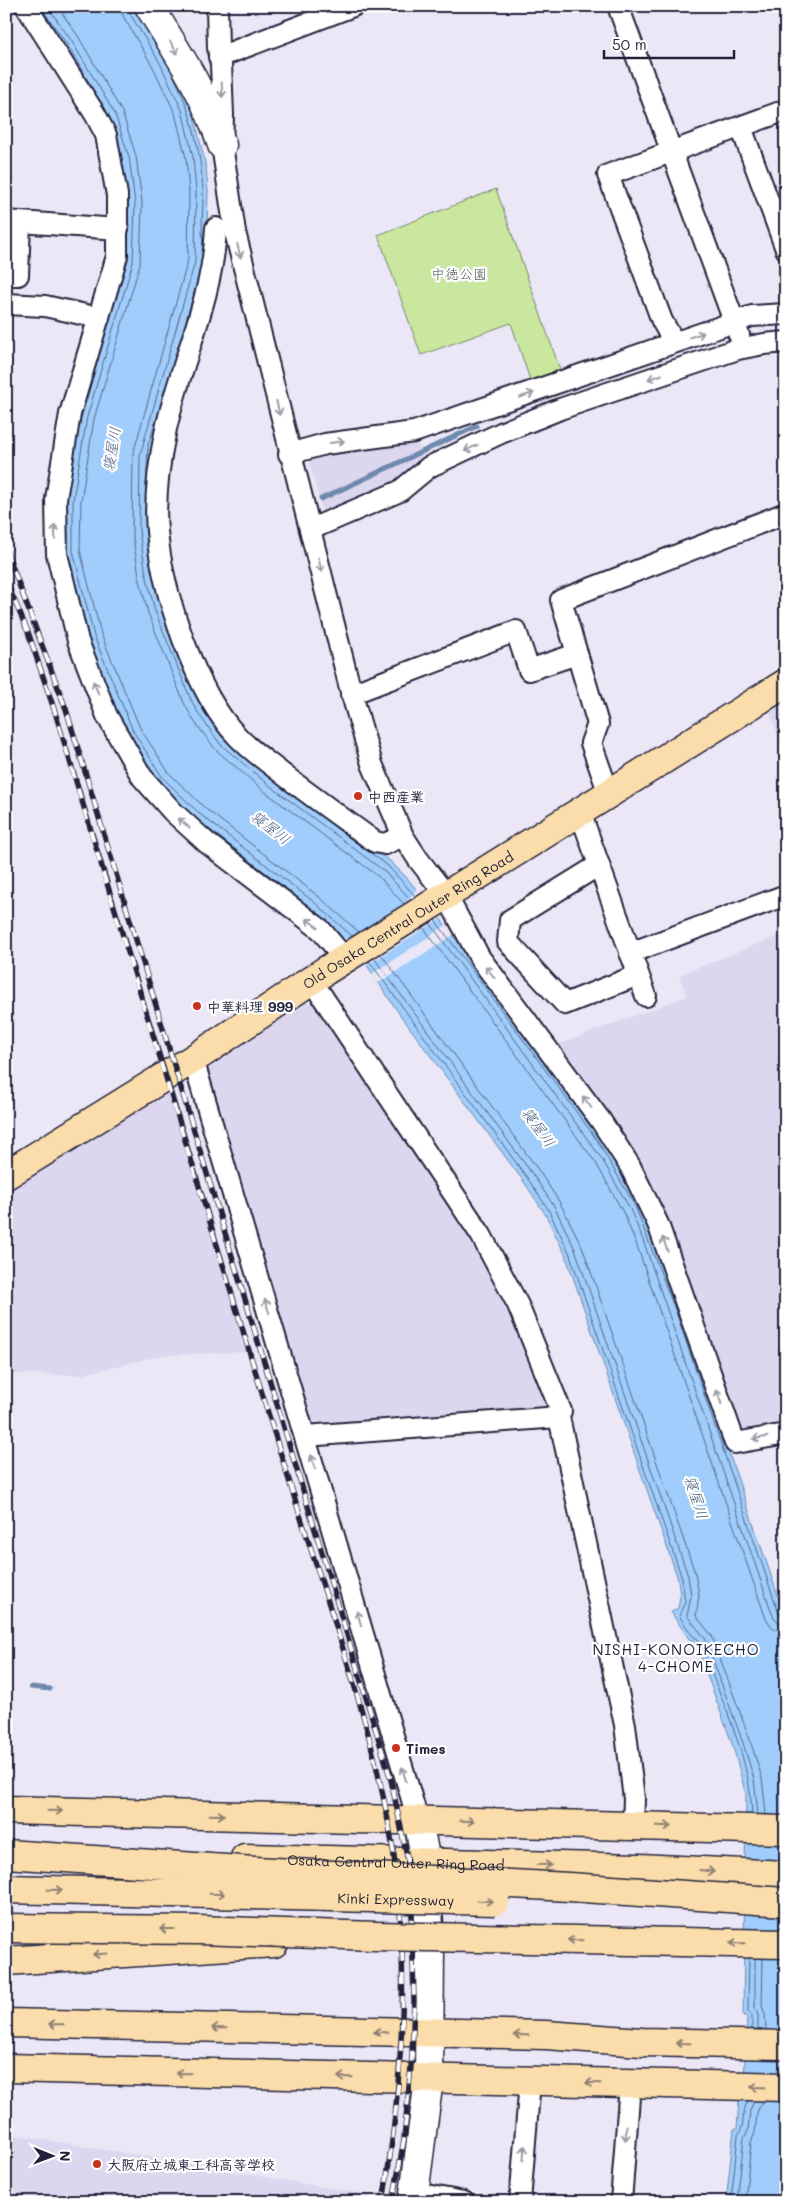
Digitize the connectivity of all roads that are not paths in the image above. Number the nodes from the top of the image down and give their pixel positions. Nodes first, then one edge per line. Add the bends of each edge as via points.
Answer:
1 (26, 6) edge
2 (149, 6) edge
3 (217, 6) edge
4 (353, 6) edge
5 (618, 6) edge
6 (220, 56) junction
7 (786, 110) edge
8 (741, 126) junction
9 (222, 145) junction
10 (672, 152) junction
11 (13, 222) edge
12 (216, 228) dead end
13 (118, 229) junction
14 (786, 249) edge
15 (6, 275) edge
16 (6, 304) edge
17 (786, 314) edge
18 (99, 318) junction
19 (734, 322) junction
20 (674, 342) junction
21 (786, 342) edge
22 (744, 348) junction
23 (493, 406) junction
24 (503, 432) junction
25 (289, 454) junction
26 (786, 513) edge
27 (311, 529) junction
28 (577, 654) junction
29 (786, 683) edge
30 (351, 694) junction
31 (608, 794) junction
32 (580, 812) junction
33 (403, 836) junction
34 (599, 865) junction
35 (786, 895) edge
36 (439, 900) junction
37 (630, 953) junction
38 (347, 958) junction
39 (638, 975) junction
40 (312, 981) junction
41 (646, 996) dead end
42 (193, 1058) junction
43 (6, 1175) edge
44 (558, 1417) junction
45 (786, 1434) edge
46 (305, 1436) junction
47 (6, 1810) edge
48 (418, 1820) junction
49 (634, 1825) junction
50 (786, 1830) edge
51 (6, 1855) edge
52 (426, 1862) junction
53 (786, 1875) edge
54 (6, 1889) edge
55 (786, 1902) edge
56 (786, 1909) edge
57 (6, 1928) edge
58 (376, 1936) junction
59 (786, 1944) edge
60 (6, 1961) edge
61 (6, 2023) edge
62 (430, 2033) junction
63 (786, 2045) edge
64 (6, 2068) edge
65 (429, 2079) junction
66 (530, 2081) junction
67 (630, 2084) junction
68 (786, 2088) edge
69 (414, 2197) edge
70 (464, 2202) edge
71 (520, 2202) edge
72 (621, 2202) edge

1 - 13 street via 86,98 106,135 117,195
2 -> 9 street via 190,75
3 - 6 street
4 - 6 street
5 - 10 street
6 -> 9 street
7 - 8 street
8 - 10 street
8 - 14 street
9 -> 25 street via 235,232
10 - 19 street
10 - 20 street via 608,175 662,321
11 - 13 street
11 - 15 street via 18,275
12 - 33 street via 213,266 168,419 160,463 157,531 167,588 207,694 236,735 375,842 384,844
13 - 18 street via 117,256
16 - 18 street via 45,306
17 - 19 street via 756,315
38 -> 18 street via 320,929 207,843 172,812 142,778 128,756 92,679 78,641 62,576 55,525 60,466 70,414
20 -> 19 street
19 - 22 street
23 -> 20 street
21 - 22 street
22 -> 24 street
23 - 24 street
25 -> 23 street via 325,444 410,433
24 -> 27 street via 429,467 400,491
25 - 27 street
26 - 28 street via 561,600
27 -> 30 street
28 - 30 street via 529,670 516,631
28 - 31 street via 598,724 591,743
29 - 31 main road, Old Osaka Central Outer Ring Road
30 - 33 street via 372,764
31 - 32 main road, Old Osaka Central Outer Ring Road
32 - 34 street
32 - 36 main road, Old Osaka Central Outer Ring Road
33 - 36 street
34 - 37 street
34 - 39 street via 510,920 508,942 565,1004
35 - 37 street
36 - 38 main road, Old Osaka Central Outer Ring Road
45 -> 36 street via 735,1443 658,1224 636,1177 601,1121
37 - 39 street
38 - 40 main road, Old Osaka Central Outer Ring Road
39 - 41 street
40 - 42 main road, Old Osaka Central Outer Ring Road
40 - 44 street via 480,1234 518,1305 561,1411
42 - 43 main road, Old Osaka Central Outer Ring Road
46 -> 42 street
44 - 46 street
44 - 49 street via 625,1725
48 -> 46 street
47 -> 48 main road
48 -> 49 main road
48 - 52 street
49 -> 50 main road
51 - 52 main road, Osaka Central Outer Ring Road via 42,1853
51 - 55 main road, bridge via 569,1886
52 -> 53 main road, Osaka Central Outer Ring Road
52 - 62 street
54 -> 56 main road, Kinki Expressway, bridge
58 -> 57 main road, bridge
59 -> 58 main road, bridge
58 -> 60 main road, bridge
62 -> 61 main road
63 -> 62 main road
62 - 65 street
65 -> 64 main road
65 - 66 main road
65 - 69 street
67 -> 66 main road
71 -> 66 street
68 -> 67 main road
67 -> 72 street
69 - 70 street

